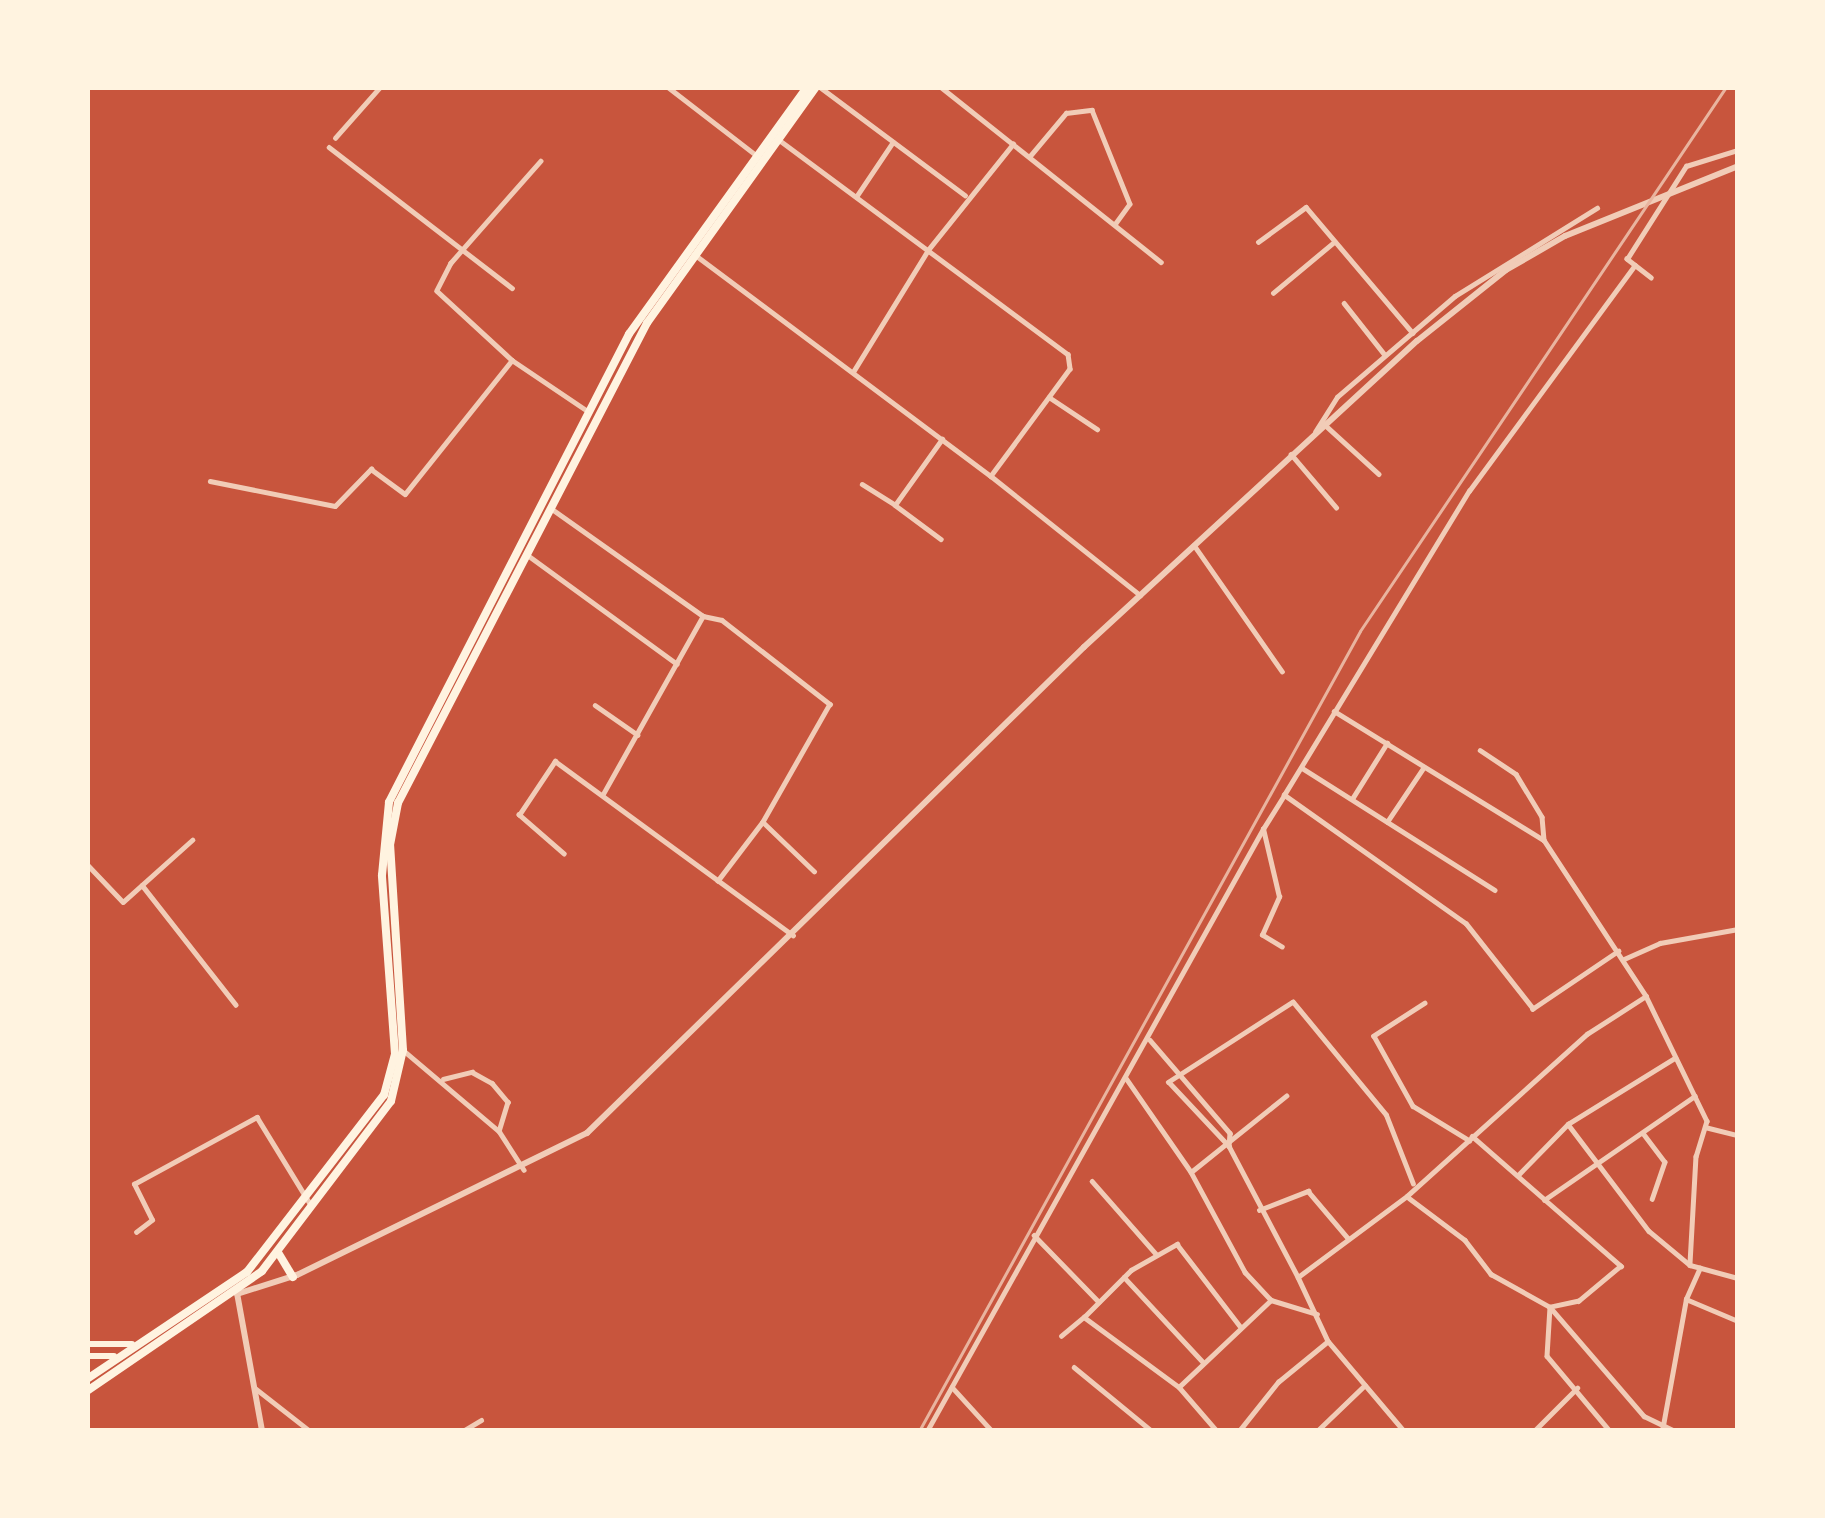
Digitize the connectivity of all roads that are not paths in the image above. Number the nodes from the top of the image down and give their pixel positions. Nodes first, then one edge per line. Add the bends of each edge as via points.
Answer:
1 (380, 87) edge
2 (668, 87) edge
3 (807, 87) edge
4 (818, 87) edge
5 (941, 87) edge
6 (335, 138) dead end
7 (778, 139) junction
8 (894, 141) junction
9 (1013, 144) junction
10 (329, 147) dead end
11 (1738, 150) edge
12 (756, 155) junction
13 (1030, 157) junction
14 (541, 160) dead end
15 (1738, 166) edge
16 (967, 196) junction
17 (856, 197) junction
18 (1597, 208) dead end
19 (1116, 224) junction
20 (1258, 242) dead end
21 (1334, 242) junction
22 (463, 249) junction
23 (928, 250) junction
24 (694, 254) junction
25 (1161, 262) dead end
26 (1634, 265) junction
27 (1652, 278) dead end
28 (512, 288) dead end
29 (1273, 293) dead end
30 (1344, 303) dead end
31 (1413, 334) junction
32 (1386, 357) junction
33 (512, 360) junction
34 (854, 372) junction
35 (1049, 397) junction
36 (589, 412) junction
37 (1324, 424) junction
38 (1097, 429) dead end
39 (1315, 432) junction
40 (942, 439) junction
41 (1291, 454) junction
42 (1379, 474) dead end
43 (565, 476) junction
44 (991, 476) junction
45 (210, 481) dead end
46 (862, 484) dead end
47 (895, 505) junction
48 (1336, 507) dead end
49 (552, 509) junction
50 (941, 538) dead end
51 (1195, 545) junction
52 (529, 556) junction
53 (1140, 595) junction
54 (703, 616) junction
55 (677, 664) junction
56 (1282, 671) dead end
57 (595, 705) dead end
58 (1334, 711) junction
59 (638, 735) junction
60 (1387, 742) junction
61 (1480, 750) dead end
62 (1425, 765) junction
63 (1302, 768) junction
64 (602, 795) junction
65 (1284, 795) junction
66 (1352, 799) junction
67 (763, 822) junction
68 (1388, 822) junction
69 (1263, 829) junction
70 (1544, 840) junction
71 (192, 841) dead end
72 (564, 854) dead end
73 (87, 864) edge
74 (814, 871) dead end
75 (718, 881) junction
76 (142, 885) junction
77 (1495, 890) dead end
78 (1738, 929) edge
79 (793, 935) junction
80 (1282, 947) dead end
81 (1619, 951) junction
82 (1624, 959) junction
83 (1646, 996) junction
84 (1425, 1004) dead end
85 (236, 1005) dead end
86 (1148, 1041) junction
87 (403, 1050) junction
88 (1675, 1058) junction
89 (1180, 1068) junction
90 (1126, 1078) junction
91 (443, 1079) junction
92 (1286, 1096) dead end
93 (1695, 1096) junction
94 (1568, 1124) junction
95 (1705, 1127) junction
96 (499, 1131) junction
97 (1643, 1133) junction
98 (1738, 1135) edge
99 (1471, 1138) junction
100 (1229, 1145) junction
101 (1599, 1164) junction
102 (524, 1170) junction
103 (1192, 1172) junction
104 (1519, 1174) junction
105 (1092, 1181) dead end
106 (1413, 1184) junction
107 (1407, 1196) junction
108 (1652, 1199) dead end
109 (1544, 1200) junction
110 (308, 1202) junction
111 (1259, 1210) junction
112 (136, 1232) dead end
113 (1034, 1235) junction
114 (1348, 1239) junction
115 (278, 1252) junction
116 (1157, 1255) junction
117 (1690, 1264) junction
118 (1700, 1268) junction
119 (1298, 1276) junction
120 (293, 1277) junction
121 (1124, 1277) junction
122 (1738, 1278) edge
123 (234, 1290) junction
124 (1686, 1299) junction
125 (1271, 1300) junction
126 (1100, 1302) junction
127 (1550, 1307) junction
128 (1317, 1314) junction
129 (1084, 1317) junction
130 (1738, 1321) edge
131 (1240, 1326) junction
132 (1061, 1336) dead end
133 (1328, 1341) junction
134 (87, 1344) edge
135 (131, 1344) junction
136 (87, 1355) edge
137 (114, 1356) junction
138 (1202, 1362) junction
139 (1074, 1367) dead end
140 (87, 1379) edge
141 (1366, 1385) junction
142 (952, 1387) junction
143 (1179, 1387) junction
144 (255, 1388) junction
145 (1577, 1388) junction
146 (87, 1390) edge
147 (481, 1420) dead end
148 (1663, 1428) edge
149 (262, 1431) edge
150 (310, 1431) edge
151 (463, 1431) edge
152 (927, 1431) edge
153 (991, 1431) edge
154 (1152, 1431) edge
155 (1217, 1431) edge
156 (1239, 1431) edge
157 (1317, 1431) edge
158 (1404, 1431) edge
159 (1534, 1431) edge
160 (1610, 1431) edge
161 (1675, 1431) edge

1 - 6 street
2 - 12 street
3 - 12 highway
4 - 7 highway
4 - 8 street
5 - 9 street
7 - 17 street
7 - 24 highway
8 - 16 street
8 - 17 street
9 - 13 street
9 - 16 street
10 - 22 street
11 - 26 street via 1686,166 1627,259
12 - 36 highway via 642,314
13 - 19 street
13 - 19 street via 1066,113 1092,110 1130,204
14 - 22 street
15 - 37 street via 1565,236 1463,302
16 - 23 street
17 - 23 street
18 - 31 street via 1499,262
19 - 25 street
20 - 21 street via 1306,207
21 - 29 street
21 - 31 street
22 - 28 street
22 - 33 street via 437,291
23 - 34 street
23 - 35 street via 1068,354 1070,369
24 - 34 street
24 - 43 highway
26 - 27 street
26 - 58 street via 1469,491
30 - 32 street
31 - 32 street
32 - 39 street via 1337,398
33 - 36 street
33 - 45 street via 405,494 371,470 334,506
34 - 40 street
35 - 38 street
35 - 44 street
36 - 43 highway
37 - 39 street
37 - 42 street
39 - 41 street
40 - 44 street
40 - 47 street
41 - 48 street
41 - 51 street
43 - 49 highway
43 - 110 highway via 389,802 382,875 394,1066 373,1114
44 - 53 street
46 - 47 street
47 - 50 street
49 - 52 highway
49 - 54 street
51 - 53 street
51 - 56 street
52 - 55 street
52 - 87 highway via 394,817
53 - 79 street
54 - 55 street
54 - 67 street via 722,620 830,704
55 - 59 street
57 - 59 street
58 - 60 street
58 - 63 street
59 - 64 street
60 - 62 street
60 - 66 street
61 - 70 street via 1516,774 1543,817
62 - 68 street
62 - 70 street
63 - 65 street
63 - 66 street
64 - 72 street via 556,760 525,806 520,818
64 - 75 street
65 - 69 street
65 - 81 street via 1466,924 1534,1009
66 - 68 street
67 - 74 street
67 - 75 street
68 - 77 street
69 - 80 street via 1280,897 1262,935
69 - 86 street
70 - 81 street
71 - 76 street
73 - 76 street via 123,902
75 - 79 street
76 - 85 street
78 - 82 street via 1660,943
79 - 102 street via 587,1133
81 - 82 street
82 - 83 street
83 - 88 street
83 - 99 street via 1587,1034
84 - 99 street via 1374,1036 1413,1106
86 - 89 street via 1155,1039
86 - 90 street
87 - 91 street
87 - 115 highway via 391,1101
88 - 93 street
88 - 94 street
89 - 100 street via 1230,1132
89 - 100 street via 1169,1082
89 - 106 street via 1293,1002 1387,1115
90 - 103 street
90 - 113 street
91 - 96 street
91 - 96 street via 472,1072 492,1084 508,1102
92 - 100 street
93 - 95 street
93 - 97 street
94 - 101 street
94 - 104 street
95 - 98 street
95 - 117 street
96 - 102 street
97 - 101 street
97 - 108 street via 1665,1162
99 - 104 street
99 - 106 street
100 - 103 street
100 - 111 street
101 - 109 street
101 - 117 street via 1649,1231
102 - 120 street
103 - 125 street via 1245,1272
104 - 109 street
105 - 116 street
106 - 107 street
107 - 114 street
107 - 127 street via 1466,1240 1491,1274
109 - 127 street via 1621,1266 1580,1301
110 - 112 street via 257,1117 134,1184 152,1220
110 - 123 highway
111 - 114 street via 1308,1191
111 - 119 street
113 - 126 street
113 - 142 street
114 - 119 street
115 - 120 highway
115 - 123 highway
116 - 121 street
116 - 131 street via 1177,1244
117 - 118 street
118 - 122 street
118 - 124 street
119 - 128 street
120 - 123 street
121 - 126 street
121 - 138 street
123 - 135 highway
123 - 144 street
123 - 146 highway
124 - 130 street
124 - 148 street
125 - 128 street
125 - 131 street
126 - 129 street
127 - 145 street via 1547,1356
127 - 148 street
128 - 133 street
129 - 132 street
129 - 143 street
131 - 138 street
133 - 141 street
133 - 156 street via 1278,1382
134 - 135 main road
135 - 137 highway
136 - 137 main road
137 - 140 highway
138 - 143 street
139 - 154 street
141 - 157 street
141 - 158 street
142 - 152 street
142 - 153 street
143 - 155 street
144 - 149 street
144 - 150 street
145 - 159 street
145 - 160 street
147 - 151 street
148 - 161 street

